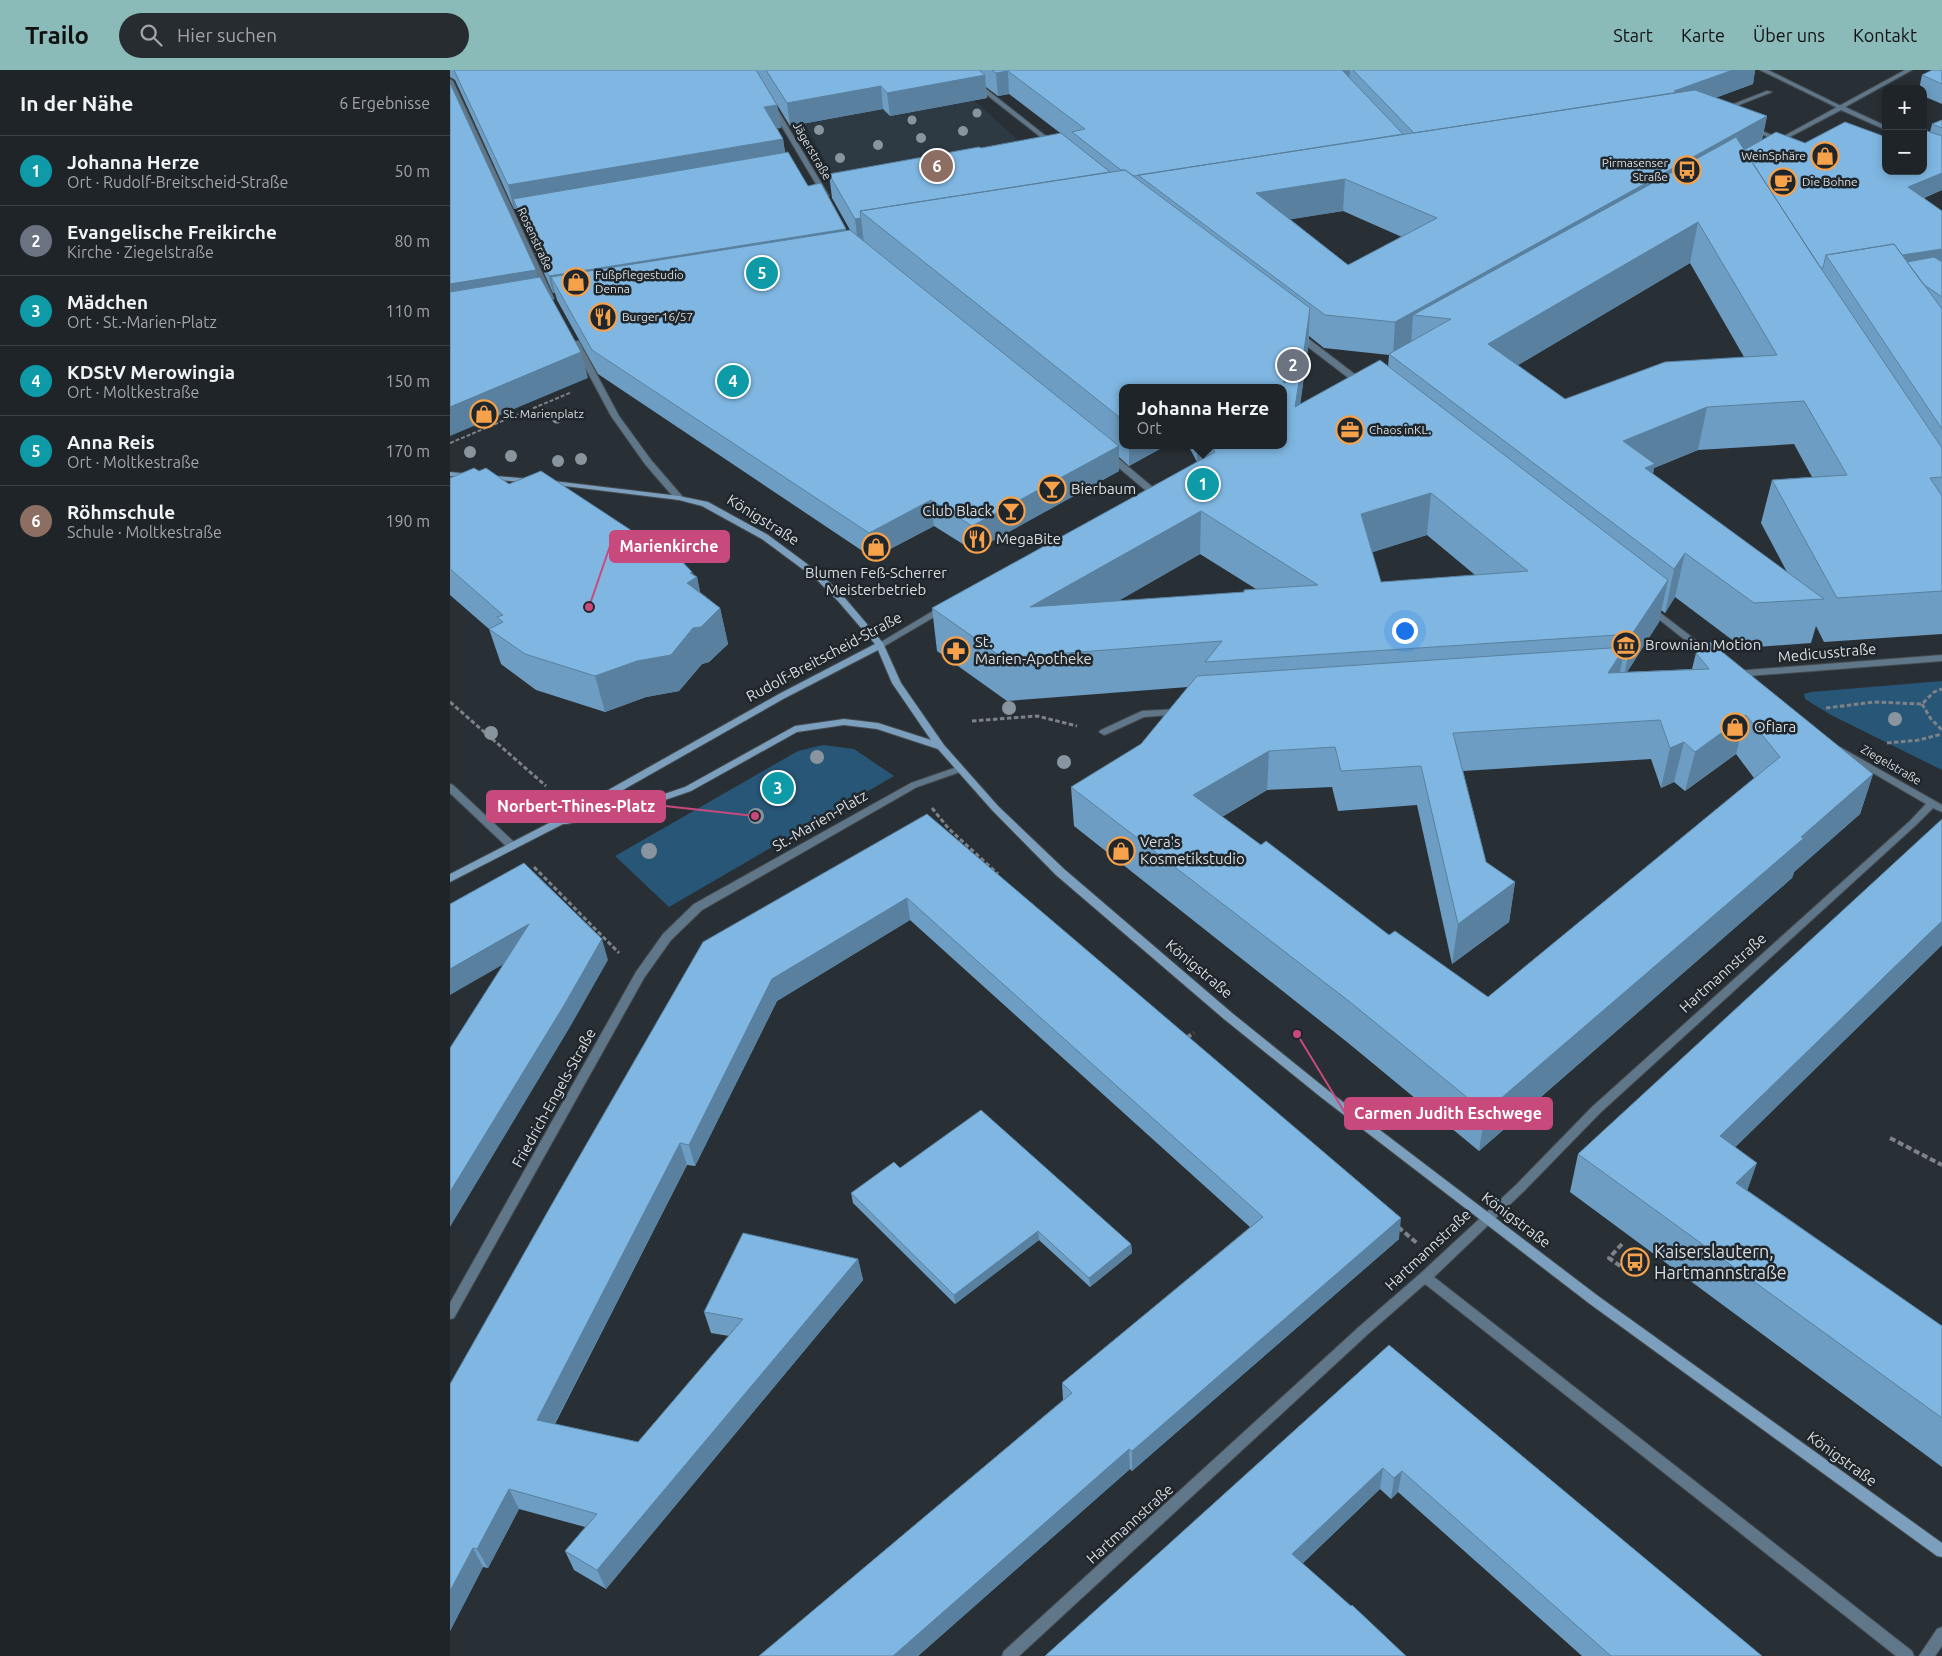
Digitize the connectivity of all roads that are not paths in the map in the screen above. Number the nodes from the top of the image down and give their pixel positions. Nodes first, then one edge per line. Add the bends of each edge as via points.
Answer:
1 (958, 70) edge
2 (1763, 70) edge
3 (1909, 70) edge
4 (450, 81) edge
5 (1769, 92) dead end
6 (766, 95) edge
7 (1840, 107) junction
8 (1714, 113) edge
9 (1740, 124) edge
10 (1882, 126) edge
11 (1780, 140) junction
12 (1771, 145) edge
13 (1058, 149) edge
14 (807, 162) junction
15 (797, 164) edge
16 (829, 202) edge
17 (555, 307) edge
18 (1290, 329) edge
19 (570, 333) edge
20 (1366, 376) edge
21 (1357, 381) junction
22 (1348, 385) edge
23 (1370, 390) edge
24 (1104, 450) edge
25 (450, 474) edge
26 (1162, 488) edge
27 (1154, 492) junction
28 (1145, 497) edge
29 (679, 498) junction
30 (1642, 602) edge
31 (948, 606) edge
32 (880, 646) junction
33 (1942, 658) edge
34 (1718, 662) edge
35 (1749, 686) edge
36 (1192, 711) edge
37 (1104, 732) road end
38 (941, 747) junction
39 (1835, 747) edge
40 (960, 769) junction
41 (450, 787) edge
42 (1932, 804) junction
43 (1942, 809) edge
44 (558, 822) junction
45 (511, 845) junction
46 (450, 878) edge
47 (698, 907) joint
48 (1487, 1218) junction
49 (1425, 1278) junction
50 (450, 1314) edge
51 (1942, 1551) edge
52 (1942, 1634) edge
53 (1009, 1656) edge
54 (1907, 1656) edge
55 (1926, 1656) edge

1 - 13 street
2 - 7 street
3 - 7 street
4 - 17 street, Rosenstraße via 515,212
5 - 8 street
6 - 14 street, Jägerstraße
7 - 10 street
7 - 11 street
9 - 11 street
11 - 12 street
14 - 15 street
14 - 16 street, Jägerstraße
18 - 21 street
19 - 29 street via 615,416
20 - 21 street
21 - 22 street
21 - 23 street
24 - 27 street
25 - 29 main road, Königstraße
26 - 27 street
27 - 28 street
29 - 32 main road, Königstraße via 705,504 765,537 819,577 842,599
30 - 34 street
31 - 32 street, Rudolf-Breitscheid-Straße
32 - 38 main road, Königstraße via 898,683
32 - 44 main road, Rudolf-Breitscheid-Straße via 782,696
33 - 35 street, Medicusstraße via 1728,673
36 - 37 street via 1142,714
38 - 40 main road, Königstraße
38 - 44 main road via 878,726 844,722 795,729 688,789 630,809
39 - 42 street, Ziegelstraße
40 - 47 street, St.-Marien-Platz via 914,785
40 - 48 main road, Königstraße via 1060,872 1326,1095
41 - 45 street
42 - 43 street, Ziegelstraße
42 - 48 street, Hartmannstraße via 1596,1110
44 - 45 main road, Rudolf-Breitscheid-Straße
45 - 46 main road, Rudolf-Breitscheid-Straße
47 - 50 street, Friedrich-Engels-Straße via 667,937 640,975
48 - 49 street, Hartmannstraße
48 - 51 main road, Königstraße via 1594,1300
49 - 53 street, Hartmannstraße via 1364,1330
49 - 54 street
52 - 55 street

